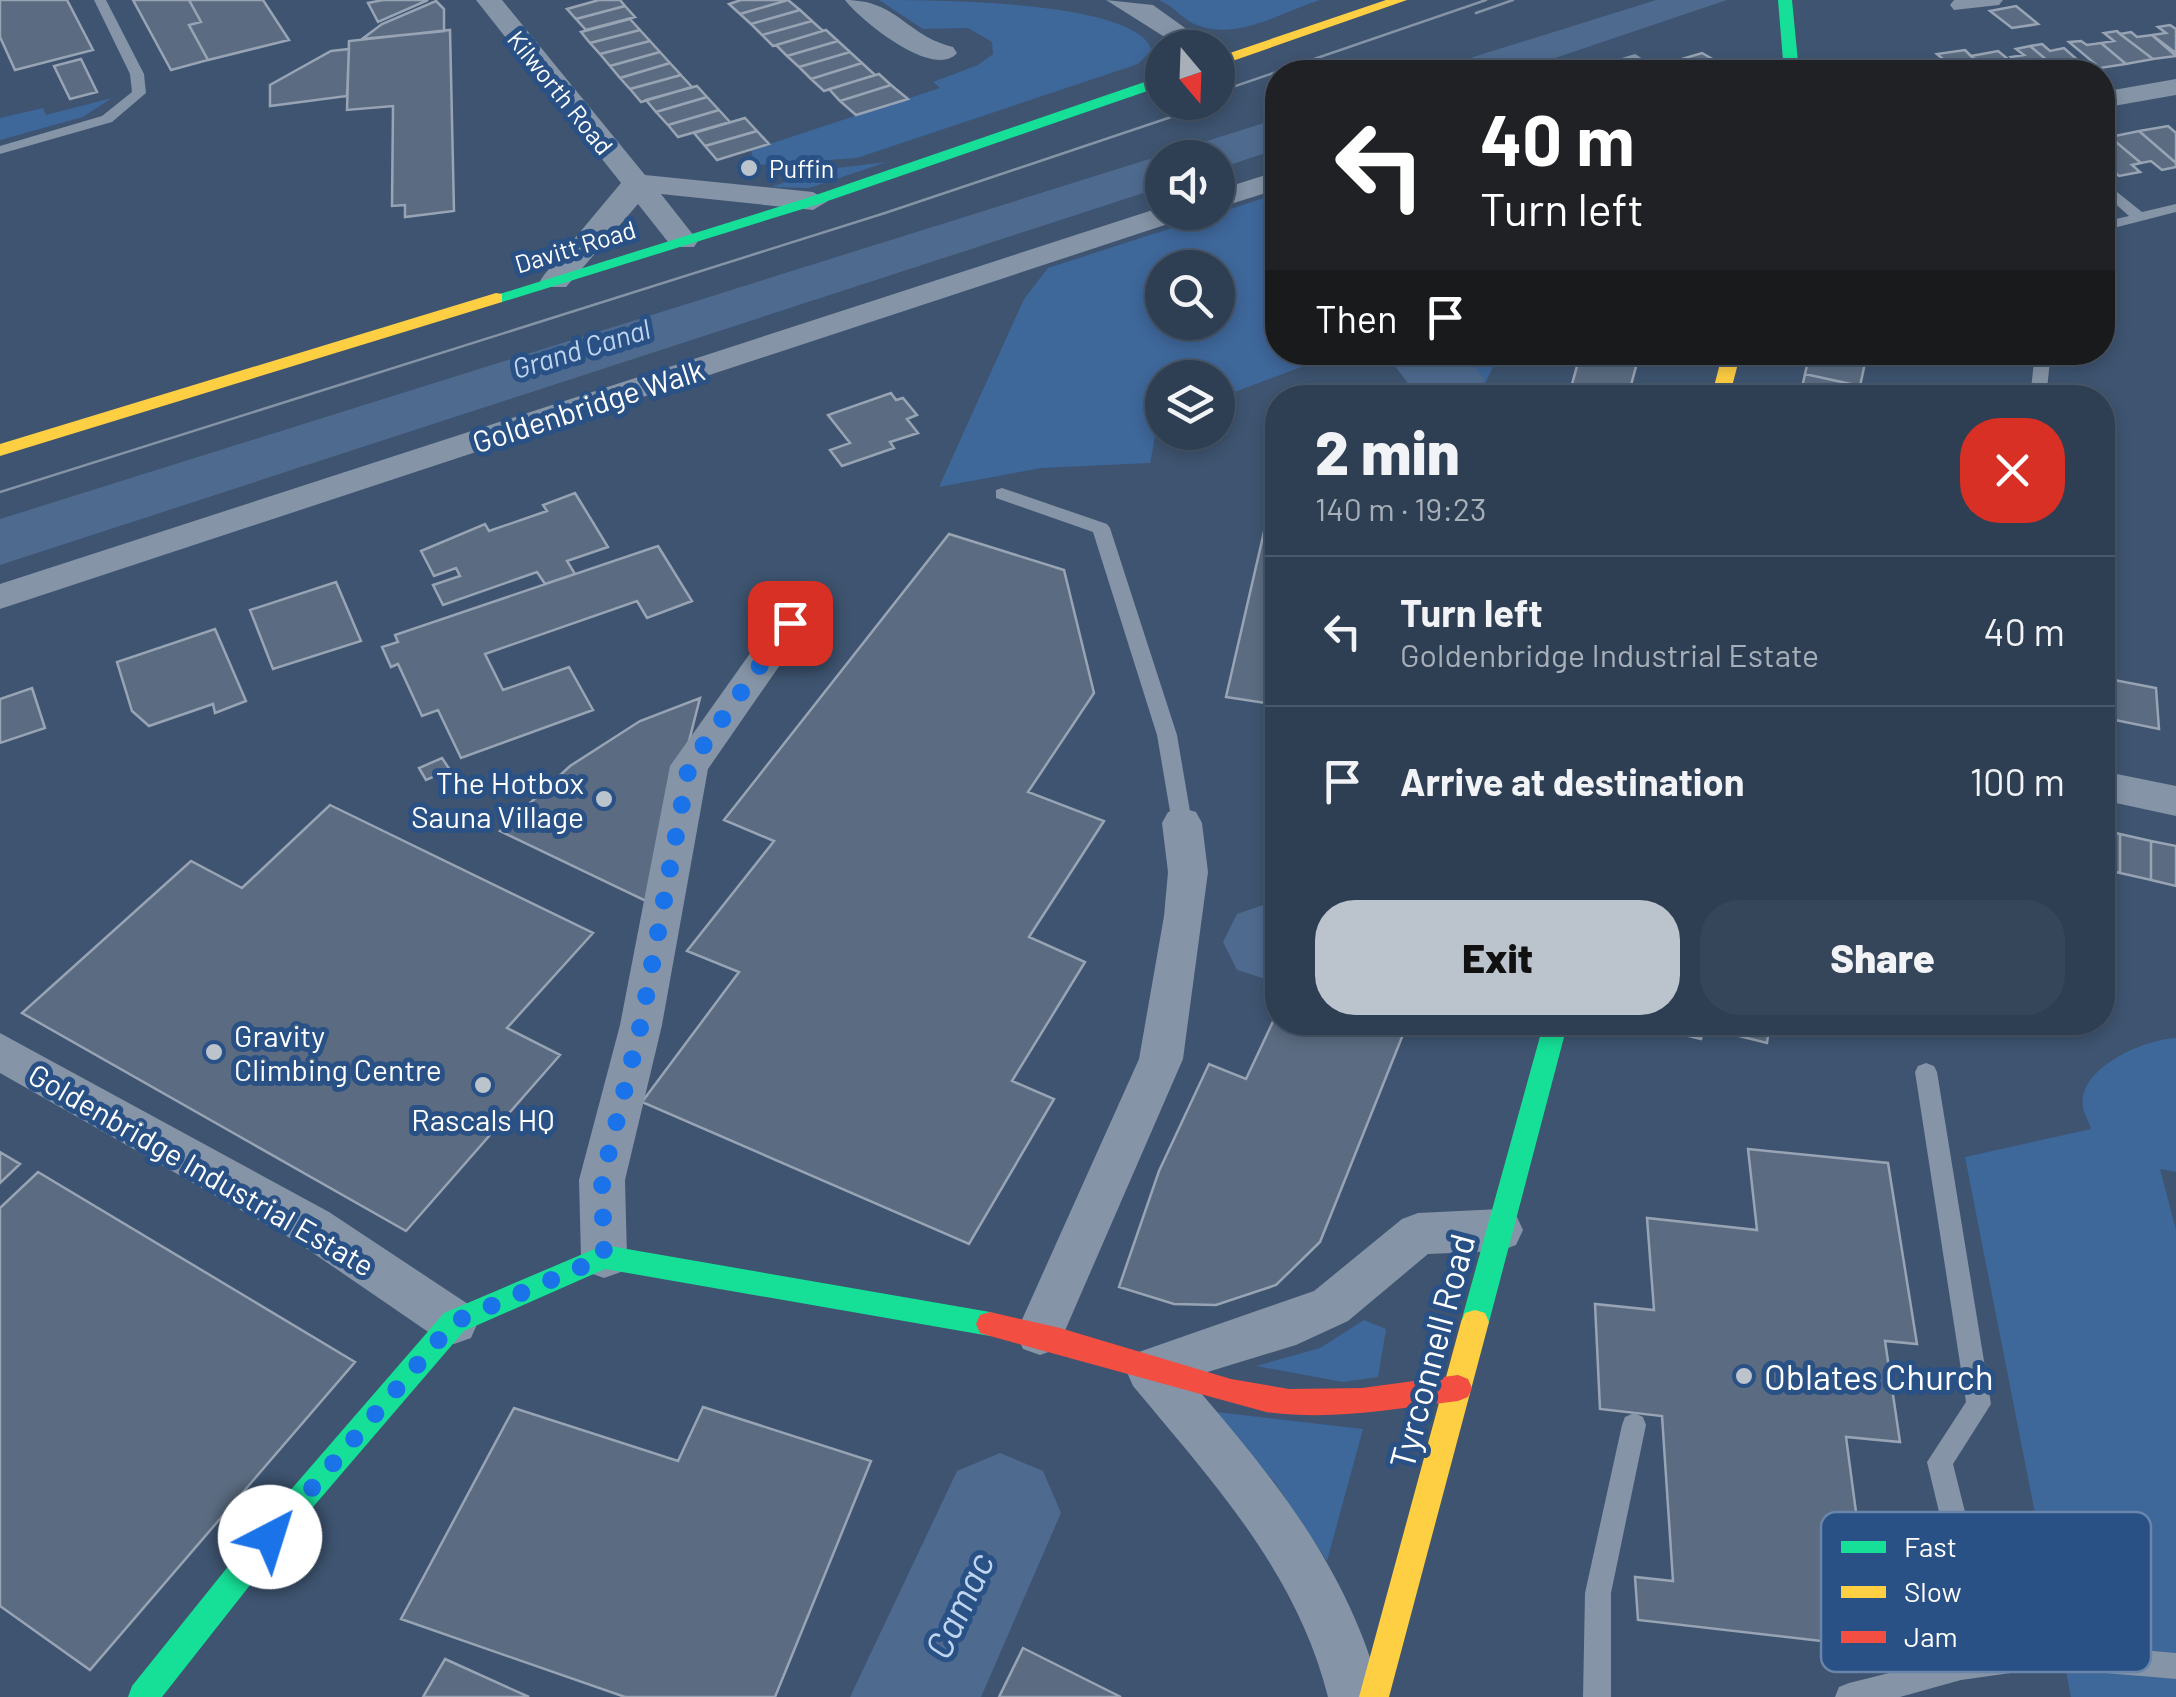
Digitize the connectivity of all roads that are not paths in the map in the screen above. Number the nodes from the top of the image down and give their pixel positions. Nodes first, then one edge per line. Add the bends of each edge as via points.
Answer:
1 (100, 0) edge
2 (489, 0) edge
3 (858, 0) edge
4 (1118, 0) edge
5 (1400, 0) edge
6 (1990, 0) edge
7 (1780, 4) edge
8 (1962, 5) dead end
9 (1173, 30) edge
10 (944, 53) dead end
11 (1235, 56) edge
12 (1790, 60) edge
13 (1145, 87) edge
14 (2176, 87) edge
15 (2115, 98) edge
16 (0, 150) edge
17 (635, 183) junction
18 (1265, 183) edge
19 (1235, 193) edge
20 (2115, 195) edge
21 (814, 201) junction
22 (2176, 208) edge
23 (2138, 215) junction
24 (1145, 222) edge
25 (2115, 223) edge
26 (683, 241) junction
27 (555, 281) junction
28 (2, 442) edge
29 (1002, 494) dead end
30 (0, 596) edge
31 (790, 623) dead end
32 (2115, 788) edge
33 (2176, 800) edge
34 (1182, 823) joint
35 (1552, 1035) edge
36 (0, 1050) edge
37 (1926, 1072) dead end
38 (1500, 1230) junction
39 (604, 1257) junction
40 (454, 1322) junction
41 (1040, 1333) junction
42 (1150, 1370) junction
43 (1458, 1388) junction
44 (1634, 1425) dead end
45 (1952, 1512) edge
46 (2151, 1664) edge
47 (2176, 1666) edge
48 (1955, 1672) edge
49 (1371, 1696) edge
50 (143, 1697) edge
51 (1596, 1697) edge
52 (1849, 1697) edge

1 - 16 lane via 137,74 139,94 107,119
2 - 17 street, Kilworth Road
3 - 10 street via 928,52
4 - 9 street
5 - 11 main road
6 - 8 street
7 - 12 main road
13 - 21 main road, Davitt Road
14 - 15 street
17 - 21 street, Kilworth Road
17 - 26 street, Kilworth Road
17 - 27 street, Kilworth Road
18 - 19 street
20 - 23 lane
21 - 26 main road, Davitt Road
22 - 23 lane
23 - 25 lane
24 - 30 street, Goldenbridge Walk
26 - 27 main road, Davitt Road
27 - 28 main road, Davitt Road
29 - 34 lane via 1101,528 1167,735
31 - 39 street via 689,766 641,1024 602,1180
32 - 33 street
34 - 41 street via 1185,916 1162,1059
35 - 38 main road, Tyrconnell Road
36 - 40 street, Goldenbridge Industrial Estate via 313,1227
37 - 45 lane via 1978,1404 1940,1462
38 - 42 street via 1418,1234 1331,1306
38 - 43 main road, Tyrconnell Road
39 - 40 main road
39 - 41 main road
40 - 50 main road
41 - 42 main road
42 - 43 main road via 1268,1400 1342,1401
42 - 49 street via 1280,1530
43 - 49 main road, Tyrconnell Road
44 - 51 lane via 1598,1593
46 - 47 lane
48 - 52 lane

